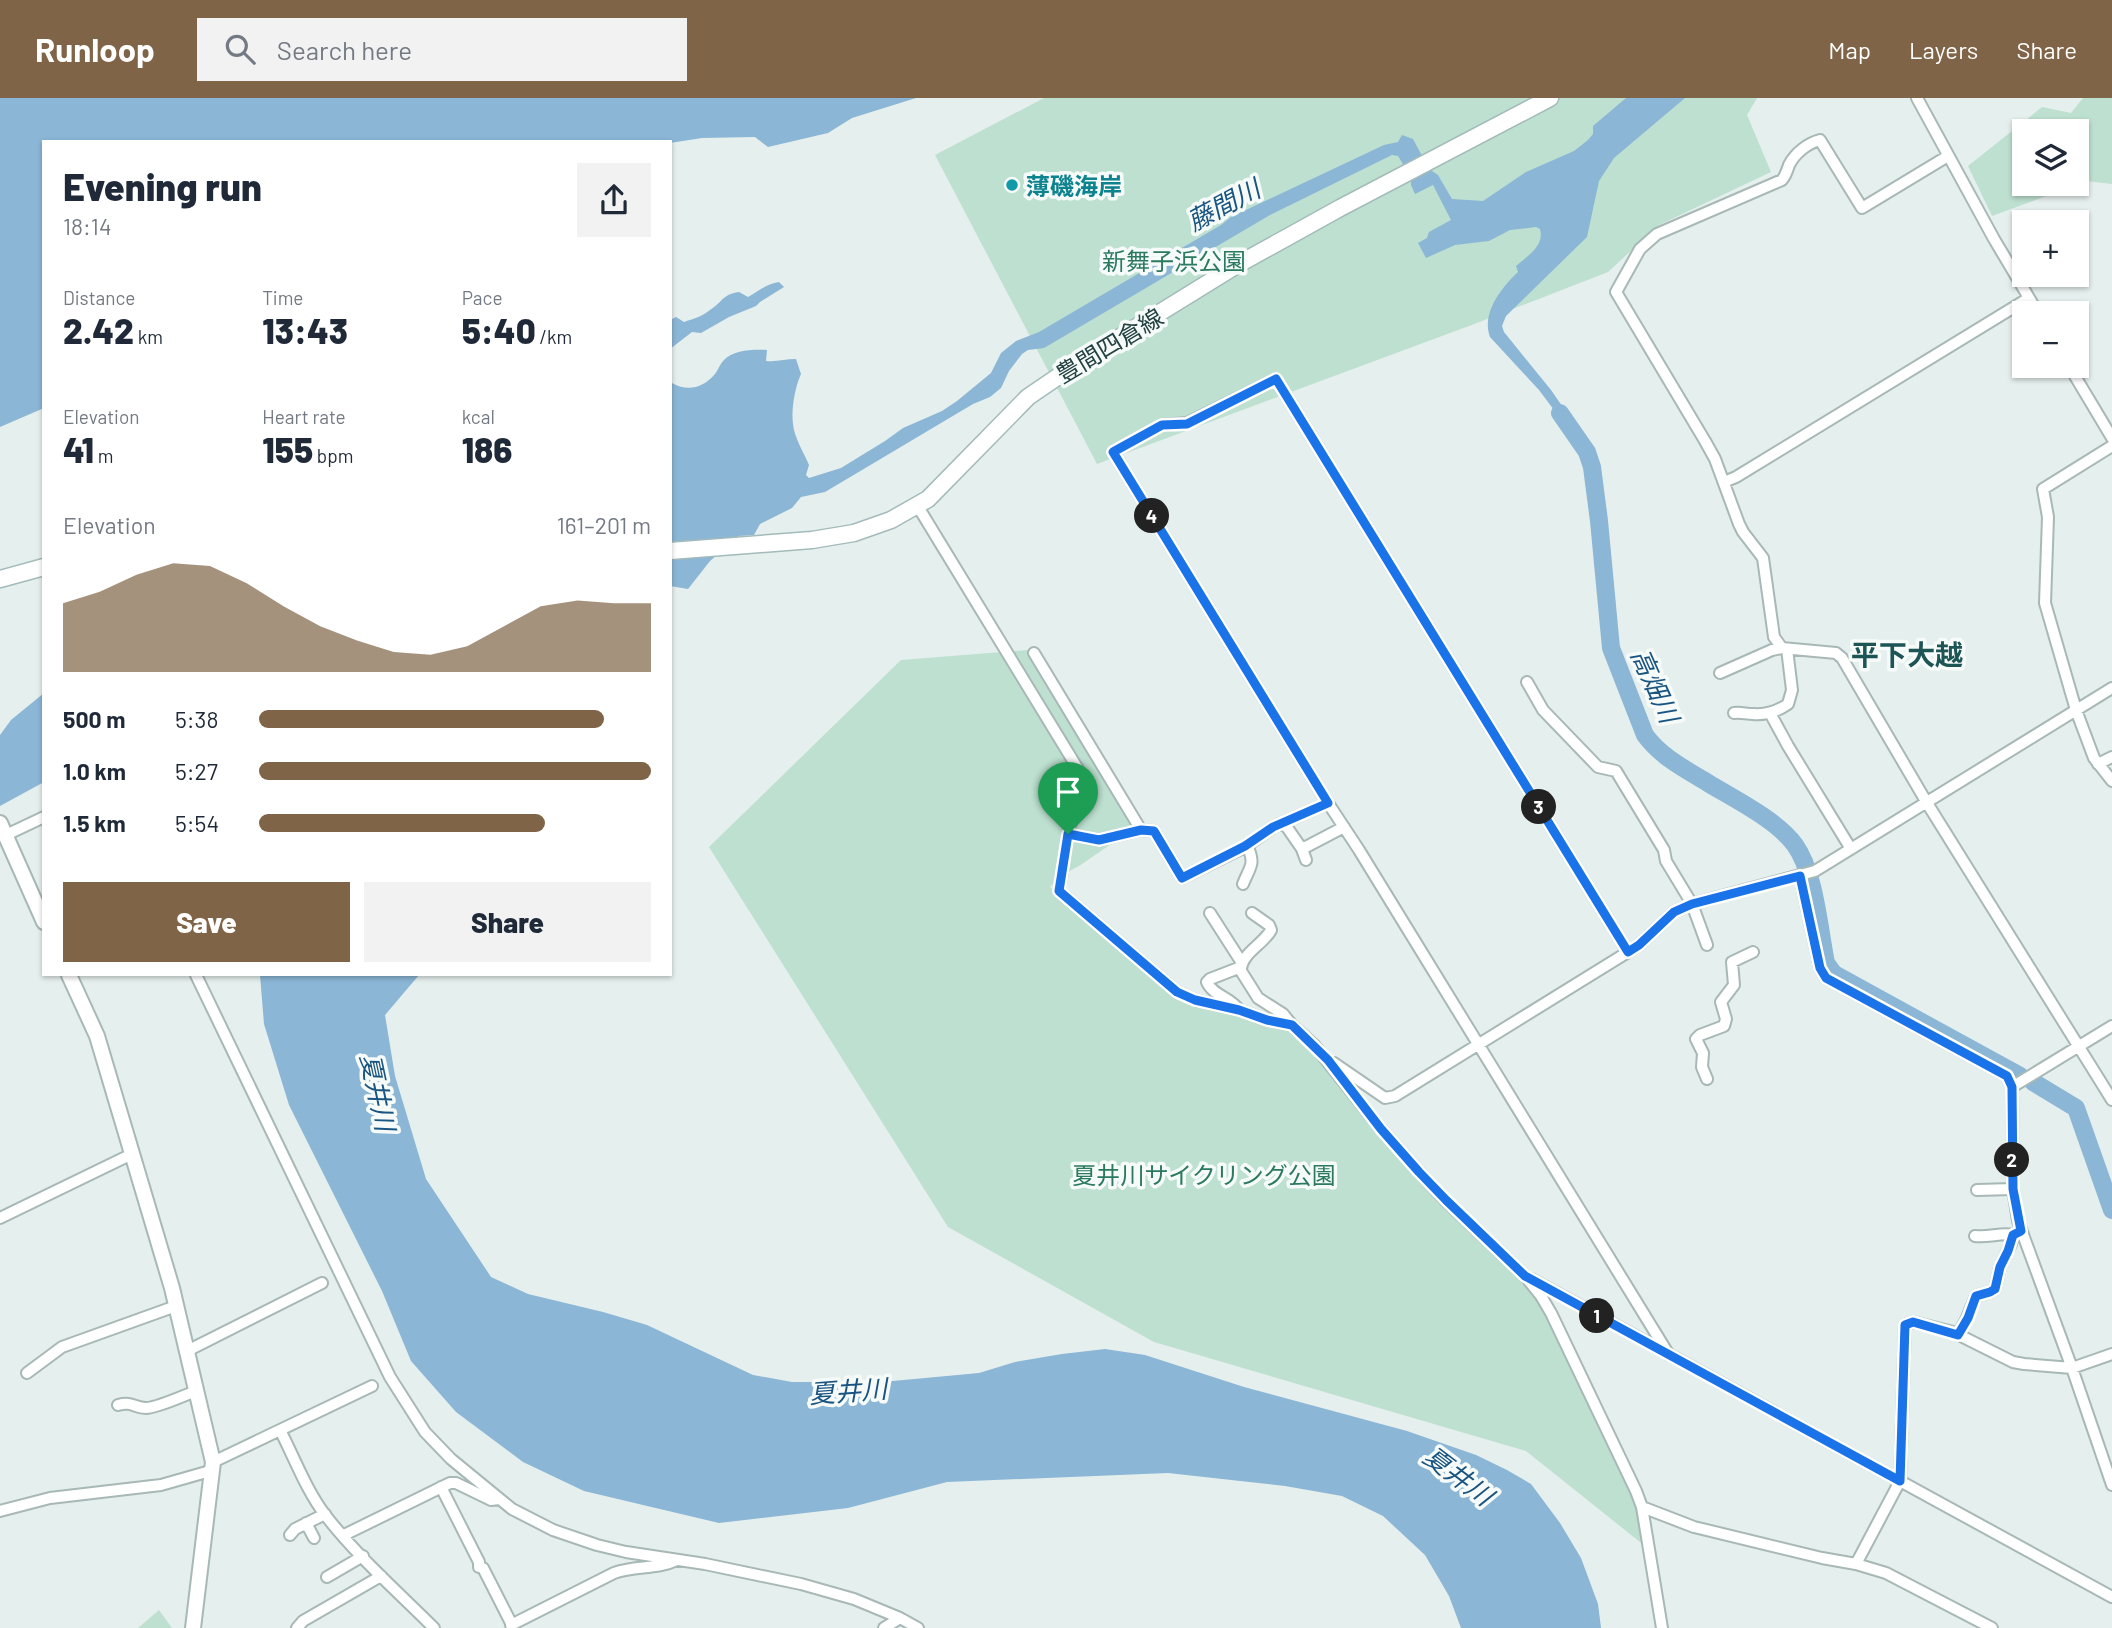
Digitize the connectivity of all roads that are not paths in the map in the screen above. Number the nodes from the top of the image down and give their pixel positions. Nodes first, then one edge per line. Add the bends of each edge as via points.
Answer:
1 (1550, 98) edge
2 (1917, 98) edge
3 (1948, 156) junction
4 (2029, 298) junction
5 (2031, 301) edge
6 (2076, 378) edge
7 (2112, 438) edge
8 (2112, 446) edge
9 (1724, 482) junction
10 (917, 505) junction
11 (672, 551) edge
12 (42, 568) edge
13 (0, 579) edge
14 (1784, 648) junction
15 (1034, 653) dead end
16 (1720, 673) dead end
17 (1527, 682) dead end
18 (2112, 688) edge
19 (2076, 710) junction
20 (1734, 713) dead end
21 (1770, 713) junction
22 (2112, 757) edge
23 (2098, 764) junction
24 (2112, 781) edge
25 (1328, 803) junction
26 (1927, 803) junction
27 (42, 818) edge
28 (1284, 823) junction
29 (1344, 827) junction
30 (3, 829) edge
31 (1141, 830) junction
32 (1068, 834) junction
33 (1248, 845) junction
34 (1851, 849) junction
35 (1806, 874) junction
36 (1243, 884) dead end
37 (1692, 904) junction
38 (1252, 912) dead end
39 (1210, 913) dead end
40 (42, 917) edge
41 (1707, 945) dead end
42 (1628, 952) junction
43 (1753, 952) dead end
44 (1732, 962) junction
45 (1241, 965) junction
46 (1720, 966) dead end
47 (69, 976) edge
48 (197, 976) edge
49 (1239, 1010) junction
50 (1292, 1025) junction
51 (2112, 1026) edge
52 (1478, 1046) junction
53 (2079, 1046) junction
54 (1328, 1060) junction
55 (1707, 1079) dead end
56 (2012, 1087) junction
57 (2112, 1100) edge
58 (132, 1154) junction
59 (2013, 1189) junction
60 (1977, 1190) dead end
61 (0, 1218) edge
62 (2017, 1233) junction
63 (1975, 1236) dead end
64 (1525, 1276) junction
65 (322, 1283) dead end
66 (176, 1306) junction
67 (1958, 1335) junction
68 (187, 1351) junction
69 (2112, 1354) edge
70 (1669, 1356) junction
71 (2072, 1368) junction
72 (27, 1373) dead end
73 (372, 1386) dead end
74 (196, 1391) junction
75 (163, 1403) junction
76 (118, 1405) dead end
77 (158, 1415) dead end
78 (280, 1430) junction
79 (211, 1467) junction
80 (1900, 1481) junction
81 (2112, 1485) edge
82 (441, 1487) junction
83 (499, 1499) junction
84 (1642, 1507) junction
85 (0, 1511) edge
86 (325, 1514) junction
87 (306, 1523) junction
88 (290, 1535) dead end
89 (344, 1535) junction
90 (314, 1538) dead end
91 (363, 1556) junction
92 (677, 1560) junction
93 (1856, 1564) junction
94 (382, 1576) junction
95 (327, 1577) dead end
96 (2112, 1597) edge
97 (901, 1618) junction
98 (430, 1624) edge
99 (511, 1627) edge
100 (193, 1628) edge
101 (296, 1628) edge
102 (415, 1628) edge
103 (884, 1628) edge
104 (918, 1628) edge
105 (1662, 1628) edge
106 (1992, 1628) edge

1 - 10 main road, 豊間四倉線 via 1237,265 1039,388
2 - 3 street
3 - 4 street
3 - 9 street via 1862,208 1820,140 1812,142 1790,163 1782,180 1666,230 1635,256 1616,292 1705,441
4 - 5 street
4 - 9 street
6 - 7 street
8 - 19 street via 2043,489 2048,517 2045,603
9 - 14 street via 1743,532 1763,558 1773,637
10 - 11 main road, 豊間四倉線 via 854,533
10 - 32 street via 1078,769 1081,786
12 - 13 main road
14 - 16 street
14 - 21 street via 1792,690 1788,704
14 - 26 street via 1836,653 1842,658
15 - 31 street
17 - 37 street via 1544,710 1598,767 1616,771
18 - 19 street
19 - 23 street
19 - 26 street
20 - 21 street
21 - 34 street
22 - 23 street
23 - 24 street
25 - 28 street
25 - 29 street
25 - 42 street via 1113,452 1162,425 1187,424 1276,379
26 - 34 street
26 - 53 street
27 - 30 street
28 - 29 street via 1304,854
28 - 33 street
29 - 52 street
30 - 40 street
31 - 32 street via 1099,840
31 - 33 street via 1154,831 1182,878
32 - 49 street via 1059,891 1177,992
33 - 36 street via 1253,863
34 - 35 street
35 - 37 street
35 - 56 street via 1820,968 1826,978 2007,1076
37 - 41 street
37 - 42 street via 1674,912
38 - 45 street via 1271,930
39 - 45 street
42 - 52 street
43 - 44 street
44 - 46 street
44 - 55 street via 1734,985 1721,1002 1725,1023 1696,1039
45 - 49 street via 1208,982 1211,990
45 - 50 street via 1258,998
47 - 58 street via 97,1036
48 - 83 street via 406,1405 451,1459
49 - 50 street
50 - 54 street
51 - 53 street
52 - 54 street via 1390,1098
52 - 70 street
53 - 56 street
53 - 57 street
54 - 64 street via 1419,1172
56 - 59 street
58 - 61 street
58 - 66 street
59 - 60 street
59 - 62 street
62 - 63 street
62 - 67 street via 1995,1289 1976,1296
62 - 71 street
64 - 70 street
64 - 84 street via 1551,1313
65 - 68 street
66 - 68 street
66 - 72 street via 62,1347
67 - 71 street via 2013,1362
67 - 80 street via 1913,1322 1905,1325
68 - 74 street
69 - 71 street
70 - 80 street
71 - 81 street
73 - 78 street
74 - 75 street
74 - 79 street
75 - 76 street via 145,1408 132,1403
75 - 77 street
78 - 79 street
78 - 86 street
79 - 85 street via 161,1485 50,1498
79 - 100 street
80 - 93 street
80 - 96 street
82 - 83 street via 456,1483 491,1500
82 - 89 street
82 - 99 street
83 - 92 street via 553,1530 597,1545
84 - 93 street via 1694,1527
84 - 105 street
86 - 87 street
86 - 89 street
87 - 88 street
87 - 90 street
89 - 91 street
91 - 94 street
91 - 95 street
92 - 97 street via 801,1584
92 - 99 street via 614,1573
93 - 106 street via 1886,1573
94 - 98 street
94 - 101 street
97 - 103 street
97 - 104 street
98 - 102 street

